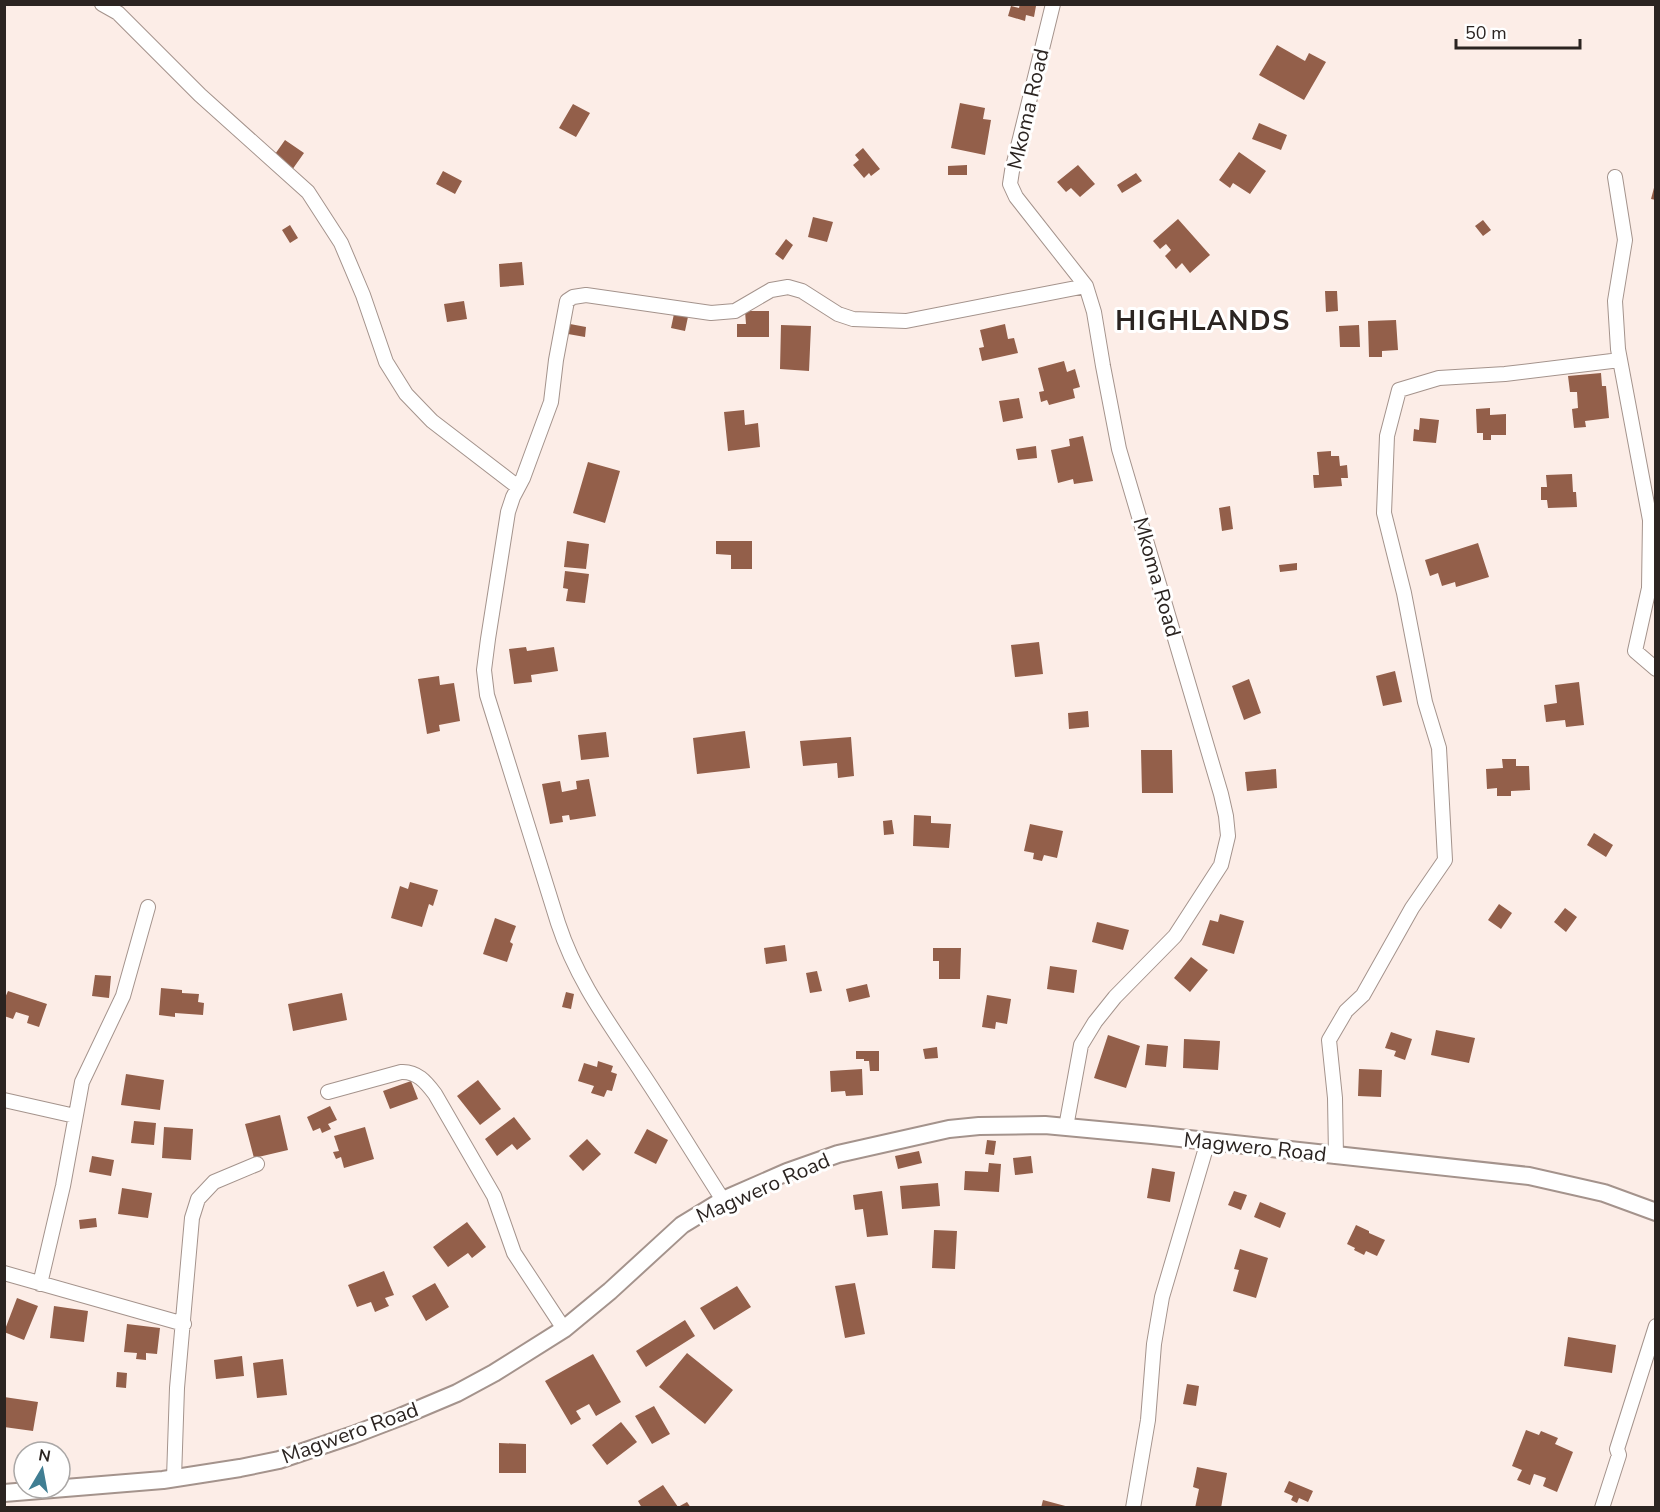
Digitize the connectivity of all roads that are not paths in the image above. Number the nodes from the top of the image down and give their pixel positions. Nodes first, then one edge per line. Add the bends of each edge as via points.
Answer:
1 (102, 4) edge
2 (1053, 4) edge
3 (1615, 177) dead end
4 (1086, 286) junction
5 (1620, 360) junction
6 (518, 487) junction
7 (1656, 669) edge
8 (148, 907) dead end
9 (328, 1092) dead end
10 (4, 1100) edge
11 (75, 1116) junction
12 (1066, 1127) junction
13 (1208, 1141) junction
14 (1336, 1156) junction
15 (257, 1164) dead end
16 (723, 1200) junction
17 (1656, 1212) edge
18 (4, 1273) edge
19 (40, 1284) junction
20 (184, 1324) junction
21 (1656, 1326) edge
22 (564, 1329) junction
23 (174, 1478) junction
24 (4, 1493) edge
25 (1134, 1508) edge
26 (1602, 1508) edge

1 - 6 street via 118,14 200,95 308,192 341,243 386,362 406,394 432,421
2 - 4 street, Mkoma Road via 1011,184 1016,197
3 - 5 street via 1624,240 1615,301
4 - 6 street via 906,321 853,319 788,287 771,290 735,311 711,313 586,295 573,297 567,301 551,402
4 - 12 street, Mkoma Road via 1119,449 1221,794 1228,836 1221,865 1175,936 1115,997 1082,1045
5 - 7 street via 1650,520 1649,588 1635,651
5 - 14 street via 1439,378 1400,390 1387,436 1384,513 1425,702 1439,748 1444,860 1363,995 1346,1011 1329,1040
6 - 16 street via 508,512 488,639 484,670 488,694 569,953 594,1002
8 - 11 street via 123,996 82,1082
9 - 22 street via 405,1071 424,1081 494,1196 514,1253
10 - 11 street
11 - 19 street
12 - 13 street, Magwero Road
12 - 16 street, Magwero Road via 949,1129 838,1154
13 - 14 street, Magwero Road
13 - 25 street via 1162,1297
14 - 17 street, Magwero Road via 1529,1176 1604,1193
15 - 20 street via 214,1182 198,1199 192,1218
16 - 22 street, Magwero Road via 682,1225
18 - 19 street
19 - 20 street
20 - 23 street
21 - 26 street
22 - 23 street, Magwero Road via 457,1393 353,1435 279,1460
23 - 24 street, Magwero Road

